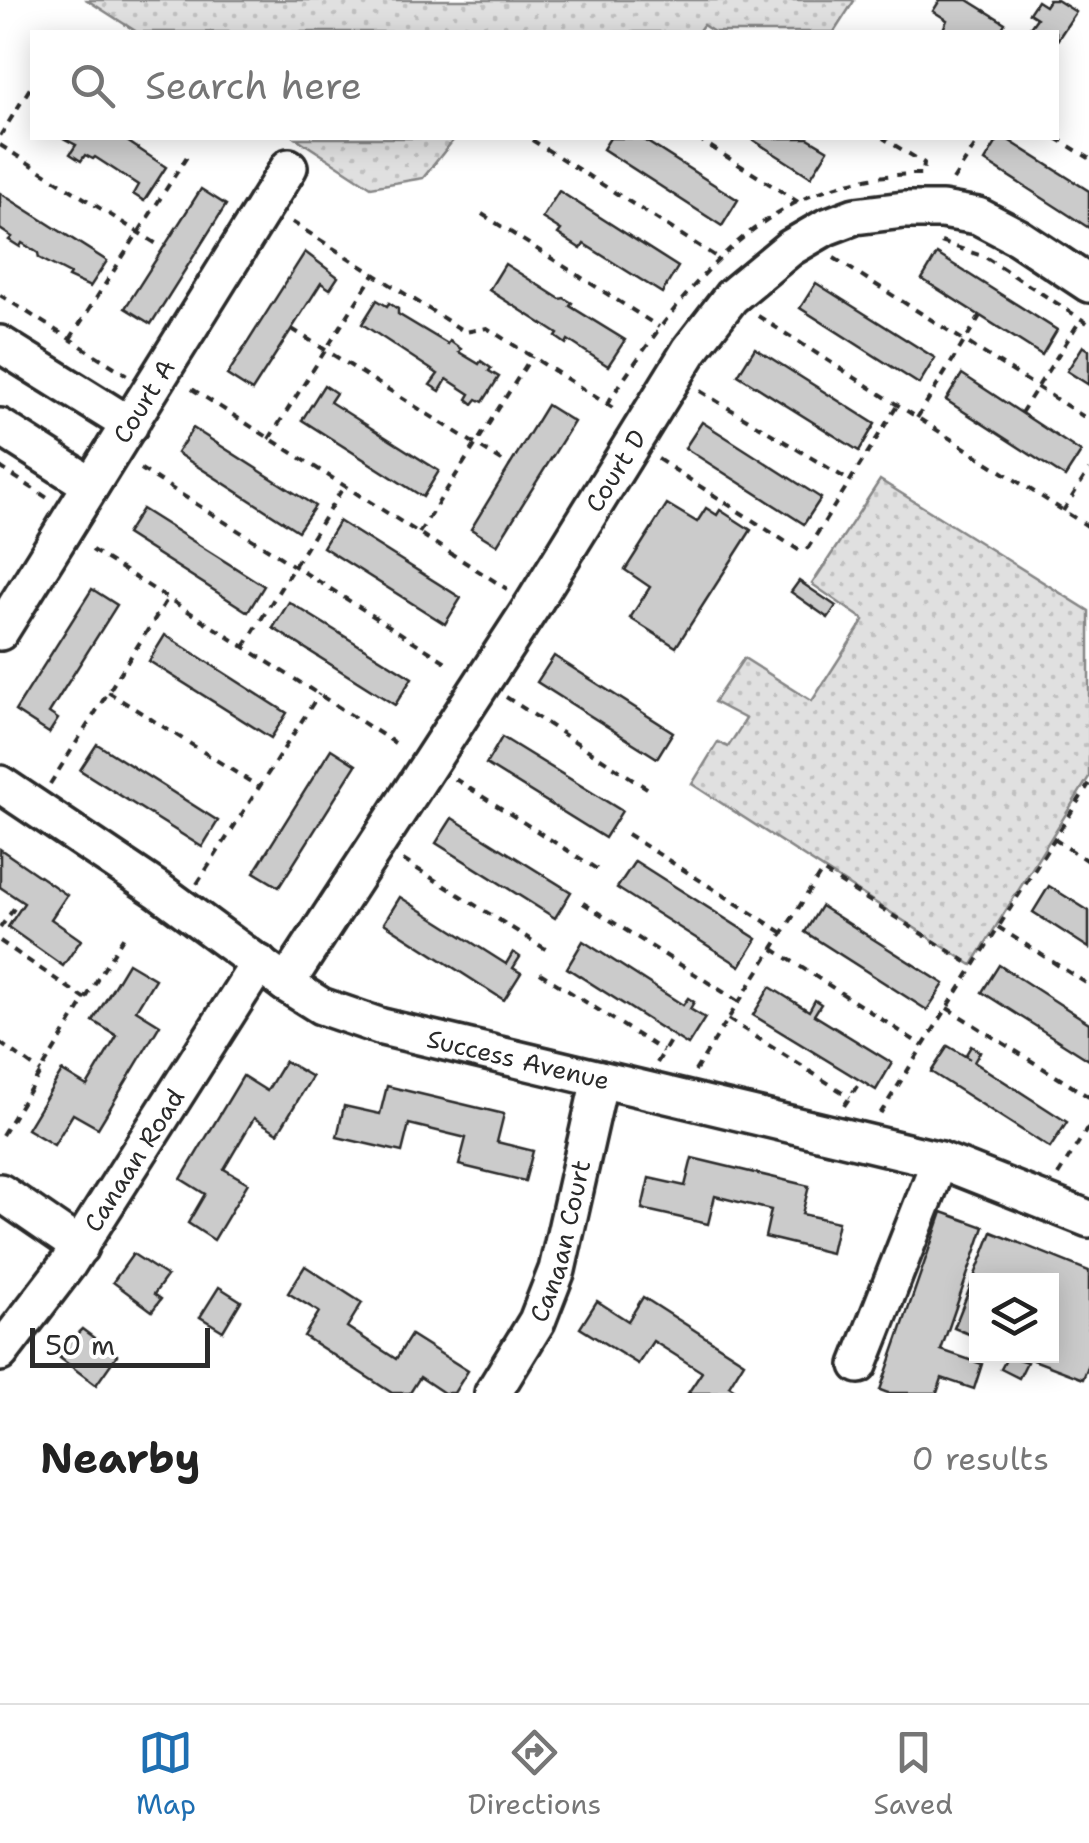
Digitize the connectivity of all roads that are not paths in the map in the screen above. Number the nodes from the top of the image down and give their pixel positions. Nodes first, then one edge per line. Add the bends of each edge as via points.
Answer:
1 (289, 167) dead end
2 (1089, 284) edge
3 (0, 344) edge
4 (130, 425) junction
5 (0, 427) edge
6 (91, 485) junction
7 (0, 632) edge
8 (0, 784) edge
9 (272, 974) junction
10 (600, 1080) junction
11 (940, 1160) junction
12 (0, 1192) edge
13 (1085, 1209) edge
14 (80, 1247) junction
15 (0, 1353) edge
16 (859, 1365) dead end
17 (493, 1393) edge

1 - 4 street, Court A
2 - 9 street, Court D via 978,216 942,210 855,216 790,248 731,298 690,350 532,606
3 - 4 street
4 - 6 street, Court A
5 - 6 street
6 - 7 street, Court A
8 - 9 street, Success Avenue
9 - 10 street, Success Avenue via 321,1006 382,1027
9 - 14 street, Canaan Road
10 - 11 street, Success Avenue
10 - 17 street, Canaan Court via 557,1270 537,1321
11 - 13 street, Success Avenue
11 - 16 street
12 - 14 street
14 - 15 street, Canaan Road

